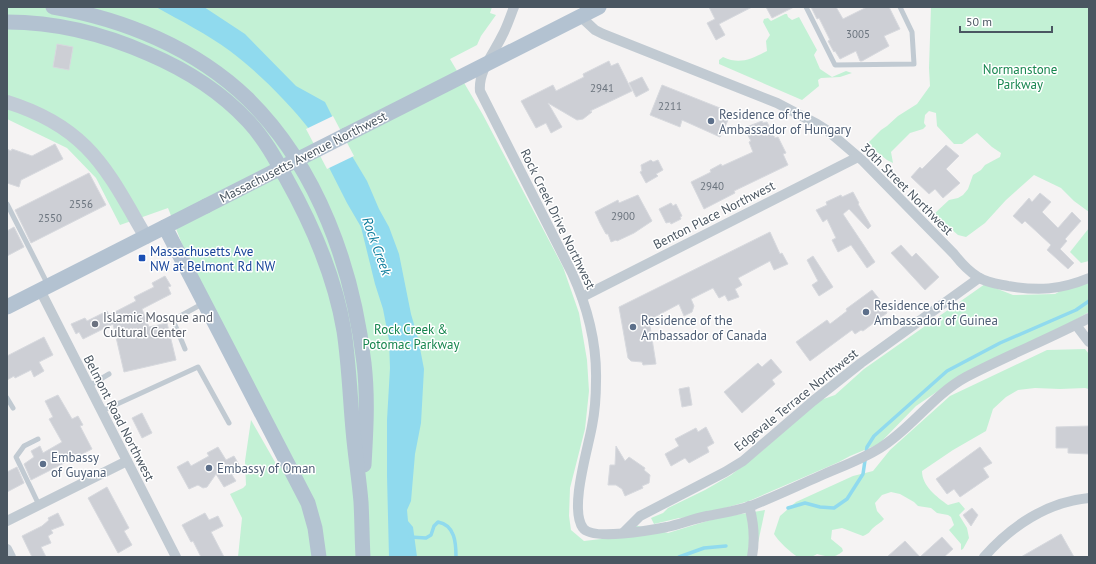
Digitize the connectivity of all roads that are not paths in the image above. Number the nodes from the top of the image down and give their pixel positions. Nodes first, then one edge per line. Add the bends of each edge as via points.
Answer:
1 (52, 7) edge
2 (514, 7) edge
3 (598, 7) edge
4 (806, 7) edge
5 (900, 7) edge
6 (580, 16) junction
7 (7, 22) edge
8 (487, 64) junction
9 (7, 102) edge
10 (858, 157) junction
11 (7, 204) edge
12 (165, 227) junction
13 (146, 237) junction
14 (979, 278) junction
15 (1089, 278) edge
16 (44, 288) junction
17 (582, 297) junction
18 (205, 303) junction
19 (7, 307) edge
20 (1089, 318) edge
21 (1076, 325) junction
22 (1089, 342) edge
23 (185, 349) dead end
24 (109, 374) dead end
25 (89, 386) junction
26 (7, 398) edge
27 (12, 408) dead end
28 (102, 410) junction
29 (229, 423) dead end
30 (38, 439) dead end
31 (127, 461) junction
32 (1089, 498) edge
33 (361, 502) junction
34 (39, 505) junction
35 (749, 506) junction
36 (7, 521) edge
37 (623, 533) junction
38 (7, 549) edge
39 (11, 557) edge
40 (176, 557) edge
41 (319, 557) edge
42 (363, 557) edge
43 (752, 557) edge
44 (984, 557) edge

1 - 33 main road via 93,15 137,29 195,58 248,99 293,155 310,184 336,241 356,312 364,364 367,429
2 - 8 street, Rock Creek Drive Northwest via 503,35
3 - 6 main road, Massachusetts Avenue Northwest
4 - 5 lane via 835,65 914,64 912,32
6 - 8 main road, Massachusetts Avenue Northwest
6 - 10 street, 30th Street Northwest via 603,34 778,103 828,131
7 - 33 main road via 45,24 74,30 111,39 158,58 216,93 247,120 260,136 306,215 334,287 344,331 349,370
8 - 12 main road, Massachusetts Avenue Northwest, bridge
8 - 17 street, Rock Creek Drive Northwest via 479,83 480,91 572,272
9 - 13 street via 48,119 87,148 111,180
10 - 14 street, 30th Street Northwest via 967,270
10 - 17 street, Benton Place Northwest
11 - 16 lane
12 - 13 main road, Massachusetts Avenue Northwest
12 - 18 main road
13 - 16 main road, Massachusetts Avenue Northwest
14 - 15 street, 30th Street Northwest via 996,284 1036,289 1061,288
14 - 37 street, Edgevale Terrace Northwest via 813,401 743,461 640,516
16 - 19 main road, Massachusetts Avenue Northwest
16 - 25 street, Belmont Road Northwest
17 - 37 street, Rock Creek Drive Northwest via 596,357 596,379 593,424 579,490 578,512 581,526 587,532
18 - 23 lane via 172,320
18 - 41 main road via 308,503
20 - 21 street, Rock Creek Drive Northwest
21 - 22 street
21 - 35 street, Rock Creek Drive Northwest via 965,378 940,395 887,444 871,453
24 - 25 lane
25 - 28 street, Belmont Road Northwest
26 - 27 lane
28 - 29 lane via 198,367
28 - 31 street, Belmont Road Northwest
30 - 34 lane via 24,446 16,457
31 - 34 street
31 - 40 street, Belmont Road Northwest
32 - 44 street via 1064,503 1036,514 1011,531
33 - 42 main road
34 - 36 street
35 - 37 street, Rock Creek Drive Northwest via 643,532
35 - 43 street via 754,531
38 - 39 street

